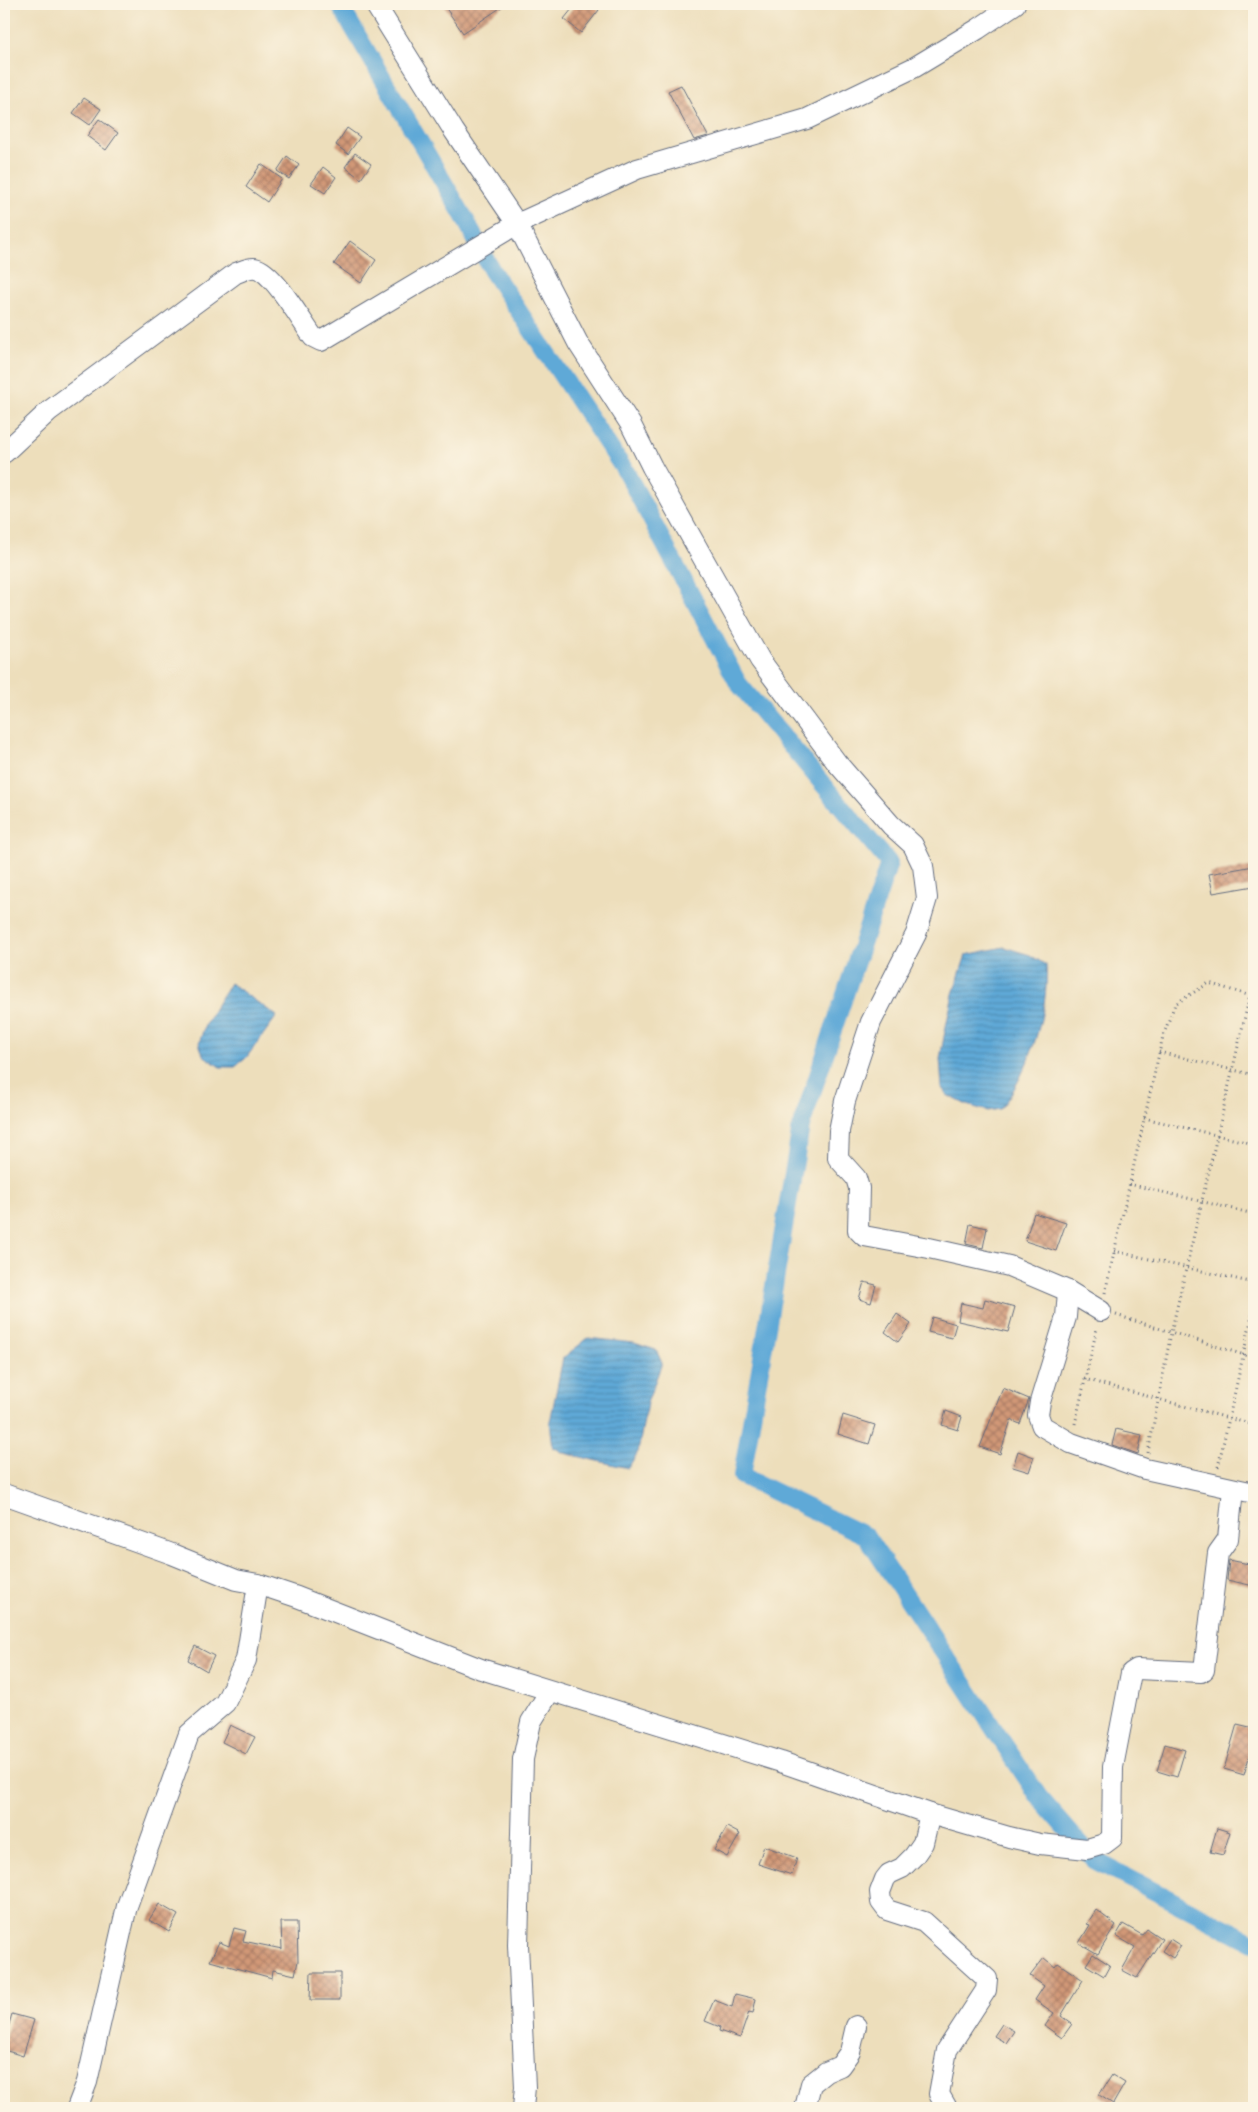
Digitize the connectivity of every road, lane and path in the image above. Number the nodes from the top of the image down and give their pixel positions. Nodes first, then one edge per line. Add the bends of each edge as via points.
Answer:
1 (375, 4) edge
2 (1015, 4) edge
3 (510, 228) junction
4 (4, 453) edge
5 (1250, 995) junction
6 (1254, 997) edge
7 (1159, 1052) junction
8 (1232, 1070) junction
9 (1254, 1075) edge
10 (1144, 1118) junction
11 (1217, 1134) junction
12 (1254, 1144) edge
13 (1129, 1184) junction
14 (1202, 1201) junction
15 (1254, 1214) edge
16 (1114, 1251) junction
17 (1186, 1268) junction
18 (1254, 1283) edge
19 (1068, 1291) junction
20 (1254, 1307) edge
21 (1101, 1311) junction
22 (1171, 1333) junction
23 (1242, 1356) junction
24 (1254, 1358) edge
25 (1084, 1380) junction
26 (1160, 1400) junction
27 (1228, 1419) junction
28 (1254, 1425) edge
29 (1072, 1443) junction
30 (1145, 1469) junction
31 (1224, 1487) junction
32 (1254, 1493) edge
33 (4, 1494) edge
34 (258, 1584) junction
35 (550, 1691) junction
36 (930, 1814) junction
37 (856, 2026) dead end
38 (77, 2108) edge
39 (523, 2108) edge
40 (805, 2108) edge
41 (948, 2108) edge

1 - 3 street
2 - 3 street via 915,67 806,119 637,169
3 - 4 street via 321,341 314,337 270,278 257,268 236,273 49,411
3 - 19 street via 631,425 760,660 837,763 891,825 913,845 924,866 928,898 916,934 871,1022 844,1102 838,1131 838,1158 856,1178 859,1188 858,1230 864,1236 1009,1266
5 - 6 path
5 - 7 path via 1209,983 1175,1004
5 - 8 path
7 - 8 path
7 - 10 path
8 - 9 path
8 - 11 path
10 - 11 path
10 - 13 path
11 - 12 path
11 - 14 path
13 - 14 path
13 - 16 path
14 - 15 path
14 - 17 path
16 - 17 path
16 - 21 path
17 - 18 path
17 - 22 path
19 - 21 street
19 - 29 street via 1066,1317 1038,1415 1042,1426
20 - 23 path
21 - 22 path
21 - 25 path
22 - 23 path
22 - 26 path
23 - 24 path
23 - 27 path
25 - 26 path
25 - 29 path
26 - 27 path
26 - 30 path
27 - 28 path
27 - 31 path
29 - 30 street
30 - 31 street
31 - 32 street
31 - 36 street via 1228,1539 1218,1553 1204,1670 1137,1669 1131,1674 1113,1767 1112,1838 1087,1849 1040,1844
33 - 34 street via 236,1580
34 - 35 street via 481,1669
34 - 38 street via 246,1660 225,1703 188,1734 127,1906 87,2082
35 - 36 street via 781,1762
35 - 39 street via 531,1722 523,1758 518,1945 525,2087
36 - 41 street via 923,1843 902,1868 889,1874 880,1892 881,1902 887,1910 924,1922 987,1979 986,1990 948,2050 939,2094
37 - 40 street via 850,2052 840,2066 810,2084

